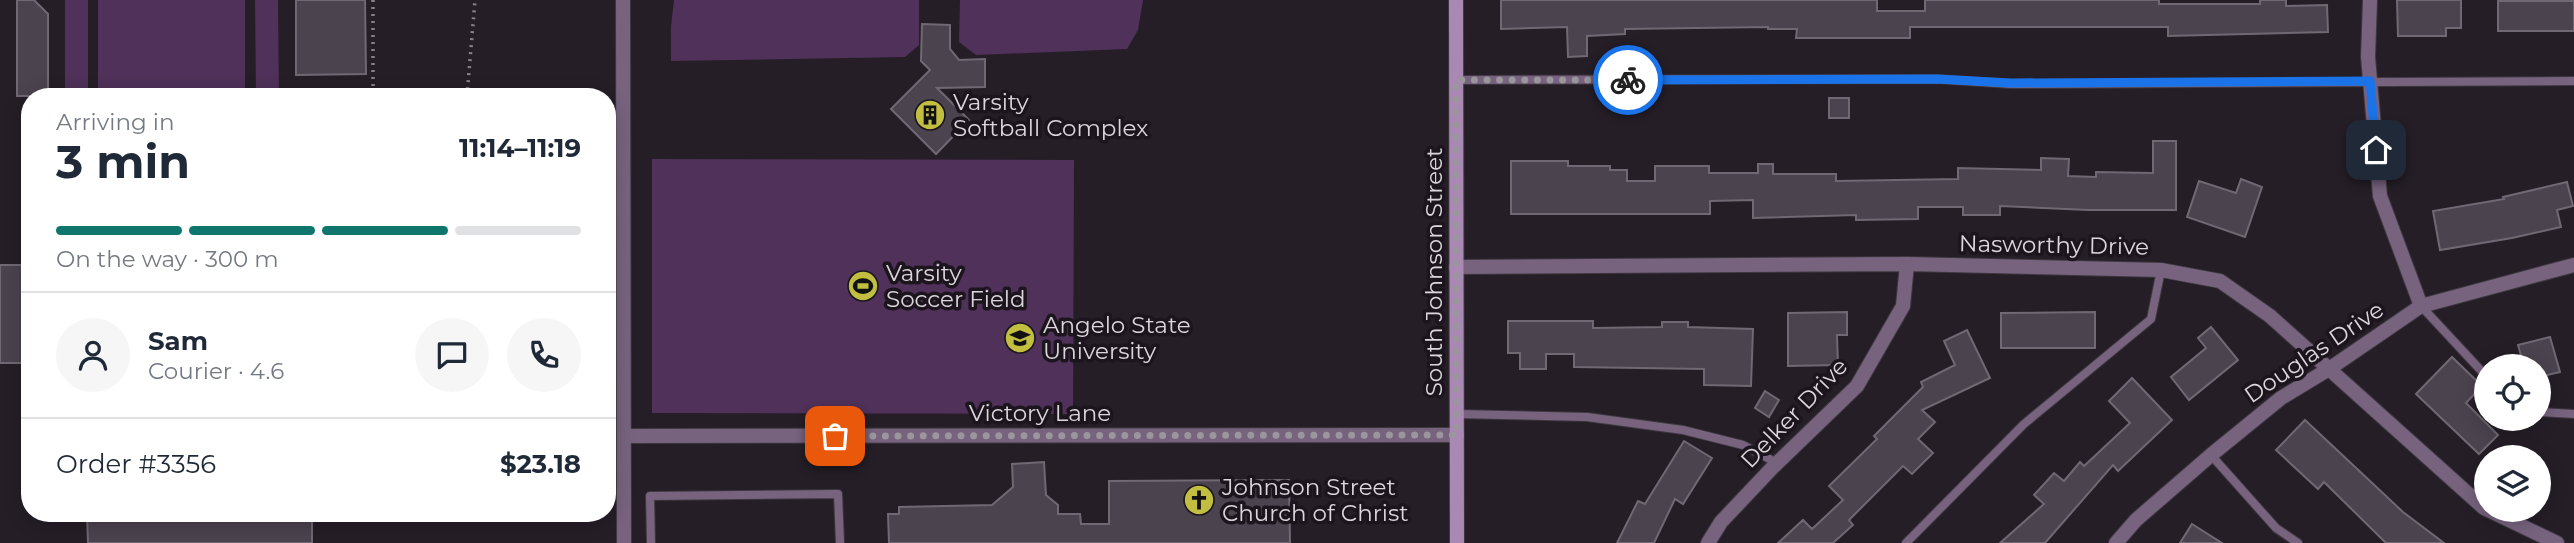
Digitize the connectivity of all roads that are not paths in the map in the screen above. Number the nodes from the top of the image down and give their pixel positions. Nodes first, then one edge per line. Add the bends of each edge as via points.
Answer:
1 (623, 0) edge
2 (1456, 0) edge
3 (2370, 0) edge
4 (1456, 80) junction
5 (2370, 81) junction
6 (2574, 81) edge
7 (1907, 264) junction
8 (2574, 265) edge
9 (1456, 267) junction
10 (2161, 270) junction
11 (2421, 306) junction
12 (2474, 363) edge
13 (2329, 369) junction
14 (2551, 413) edge
15 (1457, 414) junction
16 (2574, 414) edge
17 (1457, 435) junction
18 (624, 436) junction
19 (2211, 455) junction
20 (1777, 463) junction
21 (624, 543) edge
22 (651, 543) edge
23 (840, 543) edge
24 (1457, 543) edge
25 (1708, 543) edge
26 (1906, 543) edge
27 (2116, 543) edge
28 (2298, 543) edge
29 (2557, 543) edge

1 - 18 street
2 - 4 main road, South Johnson Street
3 - 5 street
4 - 5 lane
4 - 9 main road, South Johnson Street
5 - 6 lane
5 - 11 street via 2380,196
7 - 9 street, Nasworthy Drive
7 - 10 street, Nasworthy Drive
7 - 20 street, Delker Drive via 1903,306 1857,386
8 - 11 street, Douglas Drive
9 - 15 main road, South Johnson Street
10 - 13 street, Nasworthy Drive via 2220,281 2270,316
10 - 26 lane via 2151,319 2024,424
11 - 12 lane
11 - 13 street, Douglas Drive
13 - 19 street, Douglas Drive via 2281,398
13 - 29 street, Nasworthy Drive via 2484,508
14 - 16 lane
15 - 17 main road, South Johnson Street
15 - 20 lane via 1587,417 1683,430 1743,444
17 - 18 street, Victory Lane
17 - 24 main road, South Johnson Street
18 - 21 street
19 - 27 street, Douglas Drive
19 - 28 lane via 2277,528
20 - 25 street, Delker Drive via 1721,522
22 - 23 lane via 650,496 838,494

